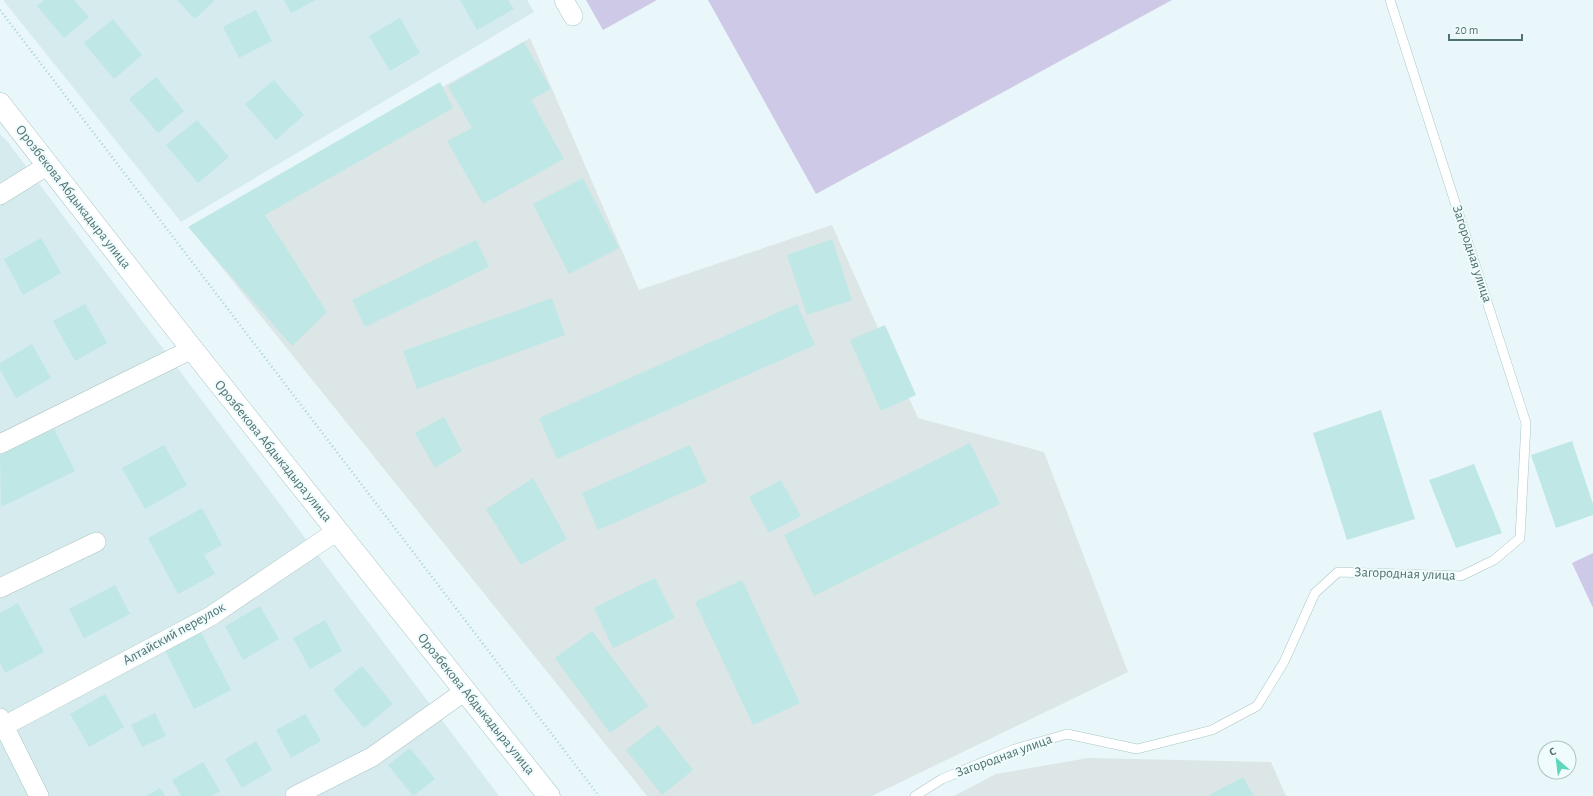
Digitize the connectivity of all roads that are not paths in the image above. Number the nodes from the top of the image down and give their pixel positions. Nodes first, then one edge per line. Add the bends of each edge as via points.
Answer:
1 (1390, 0) edge
2 (0, 104) edge
3 (48, 165) junction
4 (0, 195) edge
5 (192, 349) junction
6 (0, 444) edge
7 (337, 531) junction
8 (96, 542) dead end
9 (0, 588) edge
10 (465, 691) junction
11 (2, 722) edge
12 (39, 796) edge
13 (294, 796) edge
14 (549, 796) edge
15 (915, 796) edge

1 - 15 lane, Загородная улица via 1526,423 1520,538 1494,560 1461,576 1338,572 1315,594 1284,662 1257,706 1212,730 1137,749 1067,734 1015,749 942,779
2 - 3 street, Орозбекова Абдыкадыра улица
3 - 4 street
3 - 5 street, Орозбекова Абдыкадыра улица
5 - 6 street
5 - 7 street, Орозбекова Абдыкадыра улица
7 - 10 street, Орозбекова Абдыкадыра улица
7 - 11 street, Алтайский переулок via 211,616
8 - 9 street
10 - 13 street via 372,757
10 - 14 street, Орозбекова Абдыкадыра улица
11 - 12 street

